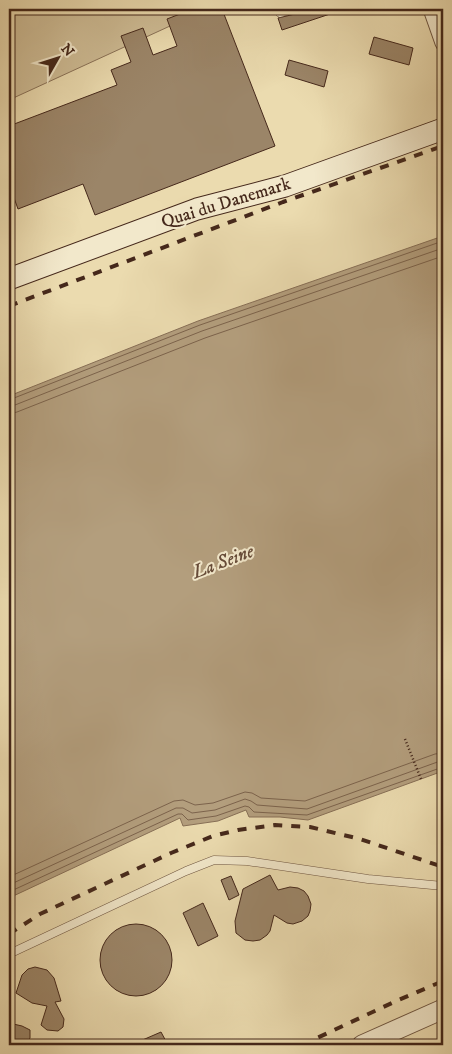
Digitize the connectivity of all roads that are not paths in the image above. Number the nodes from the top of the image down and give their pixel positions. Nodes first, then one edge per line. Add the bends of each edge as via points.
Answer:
1 (293, 9) edge
2 (431, 9) edge
3 (280, 13) dead end
4 (443, 43) edge
5 (443, 129) edge
6 (9, 279) edge
7 (443, 886) edge
8 (9, 954) edge
9 (443, 1009) edge
10 (362, 1045) edge

1 - 3 lane
2 - 4 street
5 - 6 main road, Quai du Danemark via 285,186 197,209
7 - 8 lane via 368,879 247,861 214,860
9 - 10 street

